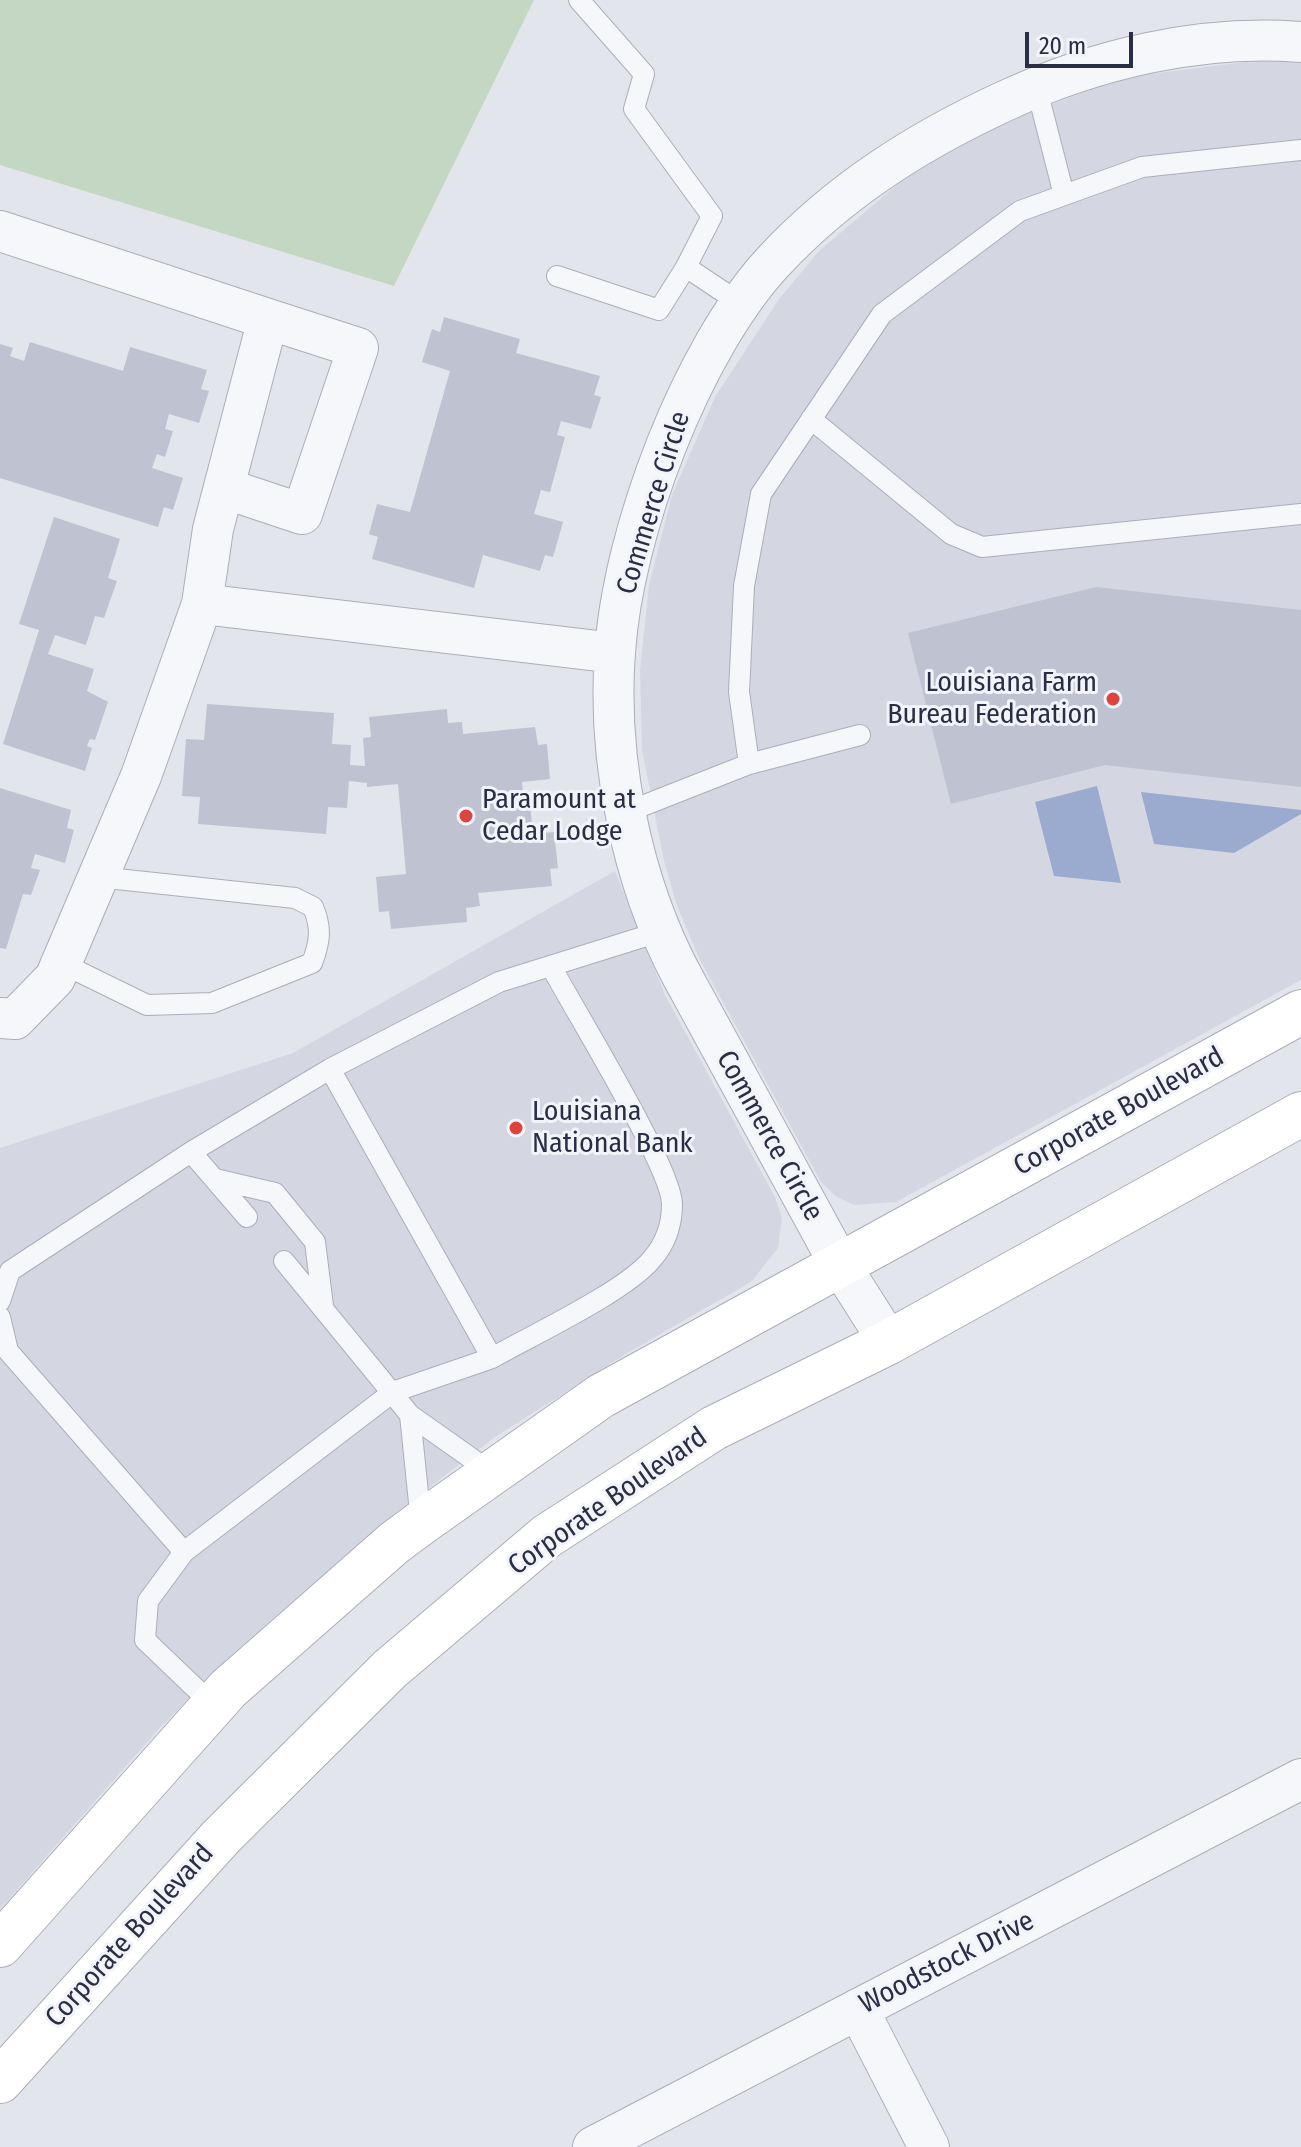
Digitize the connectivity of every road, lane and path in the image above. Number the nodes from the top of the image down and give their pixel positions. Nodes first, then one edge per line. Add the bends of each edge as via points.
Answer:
1 (579, 0) edge
2 (1301, 42) edge
3 (1036, 86) junction
4 (1301, 150) edge
5 (1064, 195) junction
6 (0, 231) edge
7 (686, 267) junction
8 (557, 276) dead end
9 (740, 303) junction
10 (268, 319) junction
11 (811, 419) junction
12 (224, 488) junction
13 (1301, 514) edge
14 (202, 604) junction
15 (615, 653) junction
16 (860, 735) dead end
17 (749, 764) junction
18 (627, 812) junction
19 (98, 877) junction
20 (659, 932) junction
21 (61, 963) junction
22 (551, 966) junction
23 (1301, 1012) edge
24 (0, 1018) edge
25 (330, 1069) junction
26 (1301, 1114) edge
27 (191, 1152) junction
28 (215, 1179) junction
29 (247, 1217) dead end
30 (284, 1261) dead end
31 (840, 1265) junction
32 (0, 1301) edge
33 (323, 1306) junction
34 (0, 1317) edge
35 (889, 1342) junction
36 (492, 1358) junction
37 (393, 1392) junction
38 (410, 1415) junction
39 (492, 1473) junction
40 (421, 1523) junction
41 (184, 1552) junction
42 (213, 1705) junction
43 (1301, 1779) edge
44 (0, 1945) edge
45 (858, 2009) junction
46 (0, 2081) edge
47 (593, 2147) edge
48 (929, 2147) edge

1 - 7 lane via 644,74 634,109 712,216
2 - 3 street, Commerce Circle via 1207,45 1127,56
3 - 5 lane
3 - 9 street, Commerce Circle via 938,132 849,190 773,262
4 - 5 lane via 1142,167
5 - 11 lane via 1020,211 882,314
6 - 10 street
7 - 8 lane via 659,310
7 - 9 lane
9 - 15 street, Commerce Circle via 700,368 670,433 634,549
10 - 12 street
10 - 12 street via 358,348 302,514
11 - 13 lane via 951,534 982,547
11 - 17 lane via 761,494 747,571 739,692
12 - 14 street
14 - 15 street
14 - 19 street via 141,776
15 - 18 street, Commerce Circle via 616,735
16 - 17 lane
17 - 18 lane
18 - 20 street, Commerce Circle
19 - 21 street
19 - 21 lane via 295,898 313,907 321,925 319,946 312,963 212,1003 147,1005
20 - 22 lane
20 - 31 street, Commerce Circle
21 - 24 street via 55,978 15,1019
22 - 25 lane via 499,982
22 - 36 lane via 657,1161 672,1201 668,1236 651,1261 601,1297
23 - 31 street, Corporate Boulevard
25 - 27 lane
25 - 36 lane
26 - 35 street, Corporate Boulevard
27 - 28 lane
27 - 32 lane via 10,1271
28 - 29 lane
28 - 33 lane via 275,1193 315,1242
30 - 33 lane
31 - 35 street, Commerce Circle
31 - 39 street, Corporate Boulevard via 601,1396
33 - 37 lane
34 - 41 lane via 8,1351
35 - 46 street, Corporate Boulevard via 714,1428 547,1536 390,1669 244,1814
36 - 37 lane
37 - 38 lane
37 - 41 lane
38 - 39 lane
38 - 40 lane
39 - 40 street, Corporate Boulevard
40 - 42 street, Corporate Boulevard
41 - 42 lane via 148,1601 145,1640
42 - 44 street, Corporate Boulevard
43 - 45 street, Woodstock Drive
45 - 47 street, Woodstock Drive
45 - 48 street

